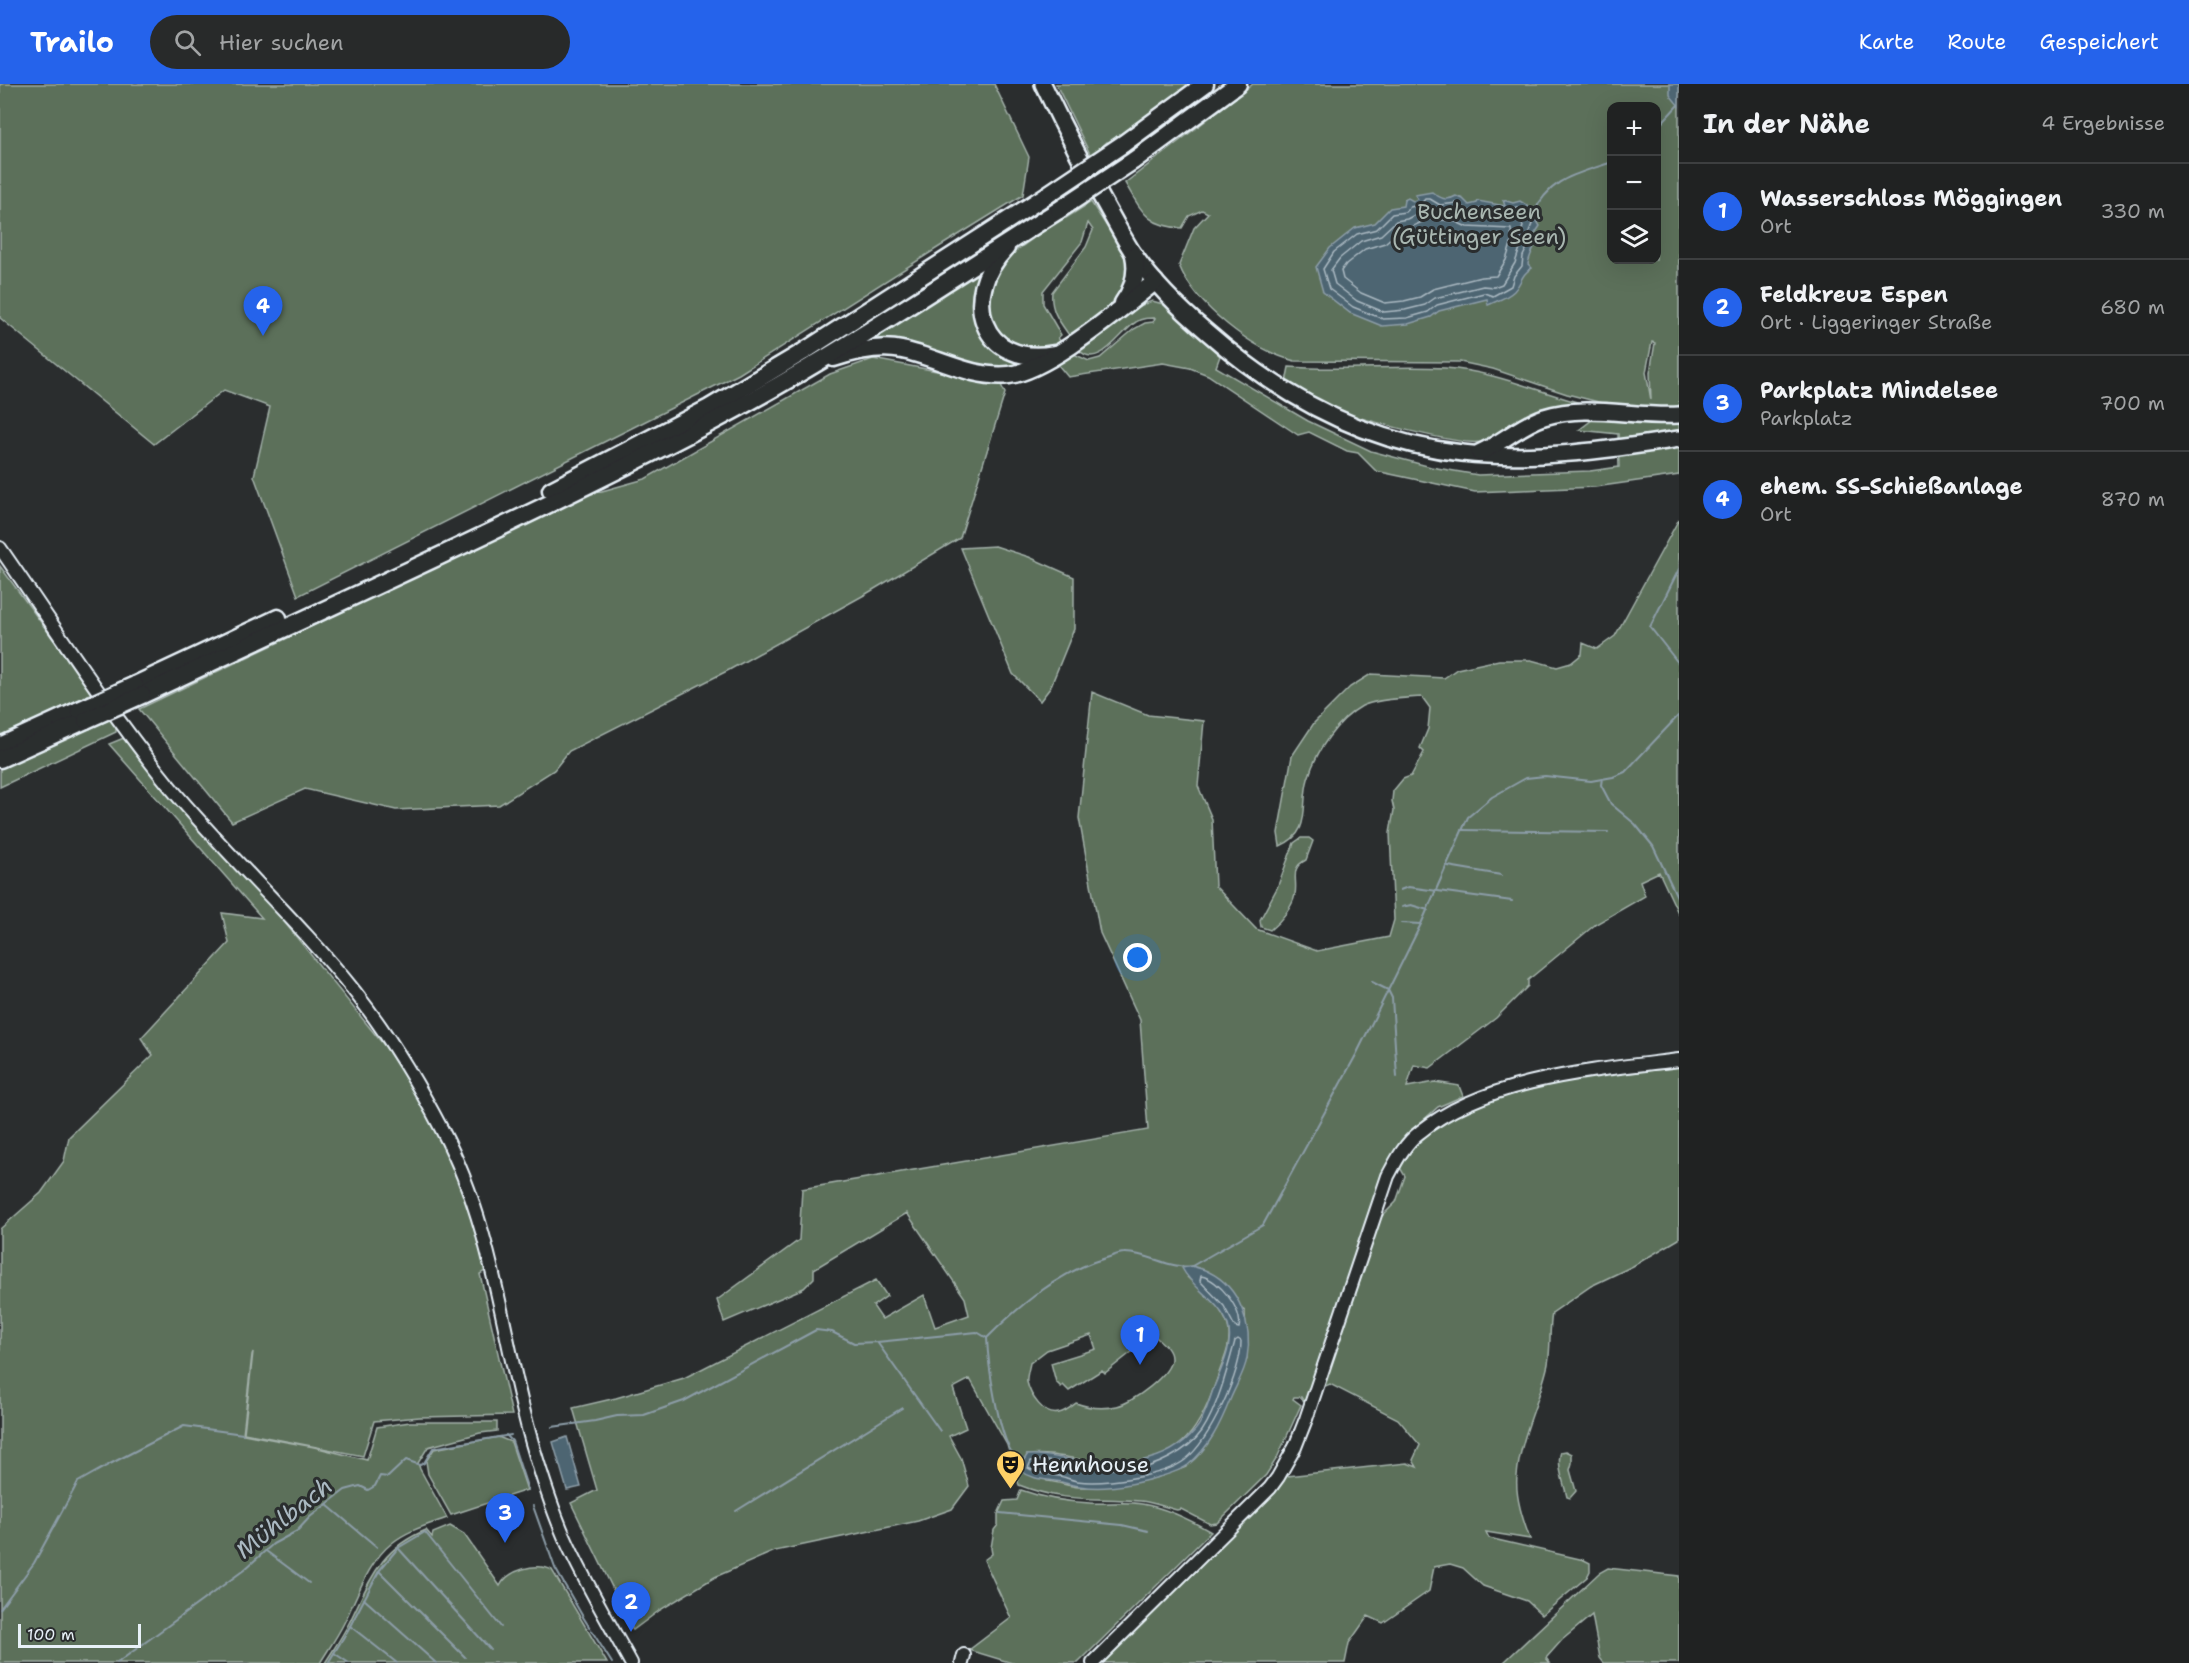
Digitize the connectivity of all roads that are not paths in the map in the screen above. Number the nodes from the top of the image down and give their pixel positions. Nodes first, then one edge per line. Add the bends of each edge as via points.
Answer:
1 (1043, 84) edge
2 (1205, 84) edge
3 (1238, 84) edge
4 (1017, 237) junction
5 (1134, 255) junction
6 (1155, 282) junction
7 (1119, 309) junction
8 (1058, 353) junction
9 (813, 364) junction
10 (1679, 415) edge
11 (1679, 439) edge
12 (1476, 454) junction
13 (0, 548) edge
14 (138, 690) junction
15 (82, 715) junction
16 (0, 746) edge
17 (0, 759) edge
18 (1679, 1059) edge
19 (631, 1663) edge
20 (1093, 1663) edge

1 - 5 main road via 1081,162
2 - 14 highway, bridge via 1047,195 709,408 540,496
3 - 4 highway, bridge
4 - 8 highway via 1001,253 982,286 984,324 1001,346 1013,352 1042,356
4 - 9 highway
5 - 6 main road
5 - 7 highway via 1133,285
6 - 7 highway
6 - 12 main road via 1233,355 1294,397 1332,417 1395,440
7 - 8 highway
8 - 9 highway via 1039,366 1006,376 974,372 901,350 878,349
9 - 14 highway via 713,422 546,505
10 - 12 main road via 1572,412 1545,416
11 - 12 main road via 1513,456
13 - 19 street via 98,691 170,787 356,993 443,1131 488,1250 524,1412 546,1489 568,1544
14 - 15 highway, bridge
15 - 16 highway
15 - 17 highway
18 - 20 street via 1510,1088 1448,1112 1418,1133 1388,1176 1306,1419 1278,1477

